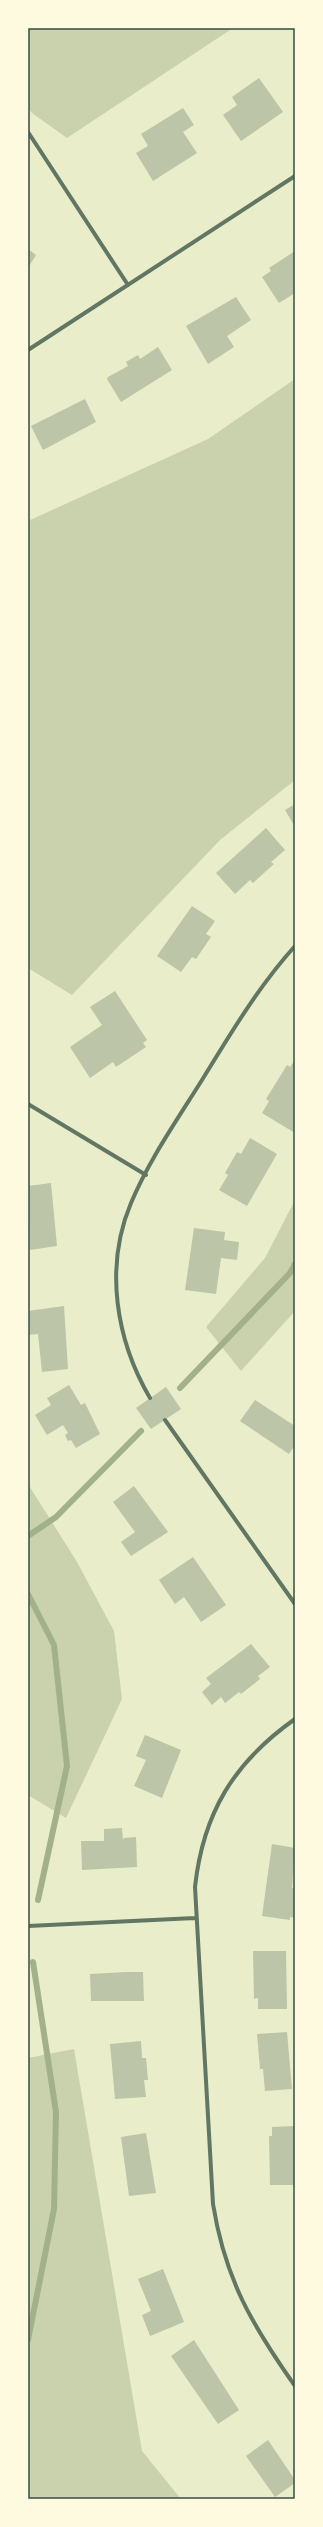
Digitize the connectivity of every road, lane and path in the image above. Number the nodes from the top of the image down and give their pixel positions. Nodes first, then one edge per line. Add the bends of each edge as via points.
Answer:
1 (28, 132) edge
2 (295, 176) edge
3 (128, 285) junction
4 (28, 350) edge
5 (295, 946) edge
6 (28, 1104) edge
7 (146, 1175) junction
8 (150, 1398) dead end
9 (165, 1420) dead end
10 (295, 1604) edge
11 (295, 1719) edge
12 (195, 1918) junction
13 (28, 1926) edge
14 (295, 2386) edge

1 - 3 street
2 - 3 street
3 - 4 street
5 - 7 street via 271,972 250,1003
6 - 7 street
7 - 8 street via 131,1204 121,1242 116,1293 127,1351
9 - 10 street
11 - 12 street via 256,1750 220,1798 207,1827 198,1859
12 - 13 street
12 - 14 street via 213,2204 218,2232 234,2286 252,2322

